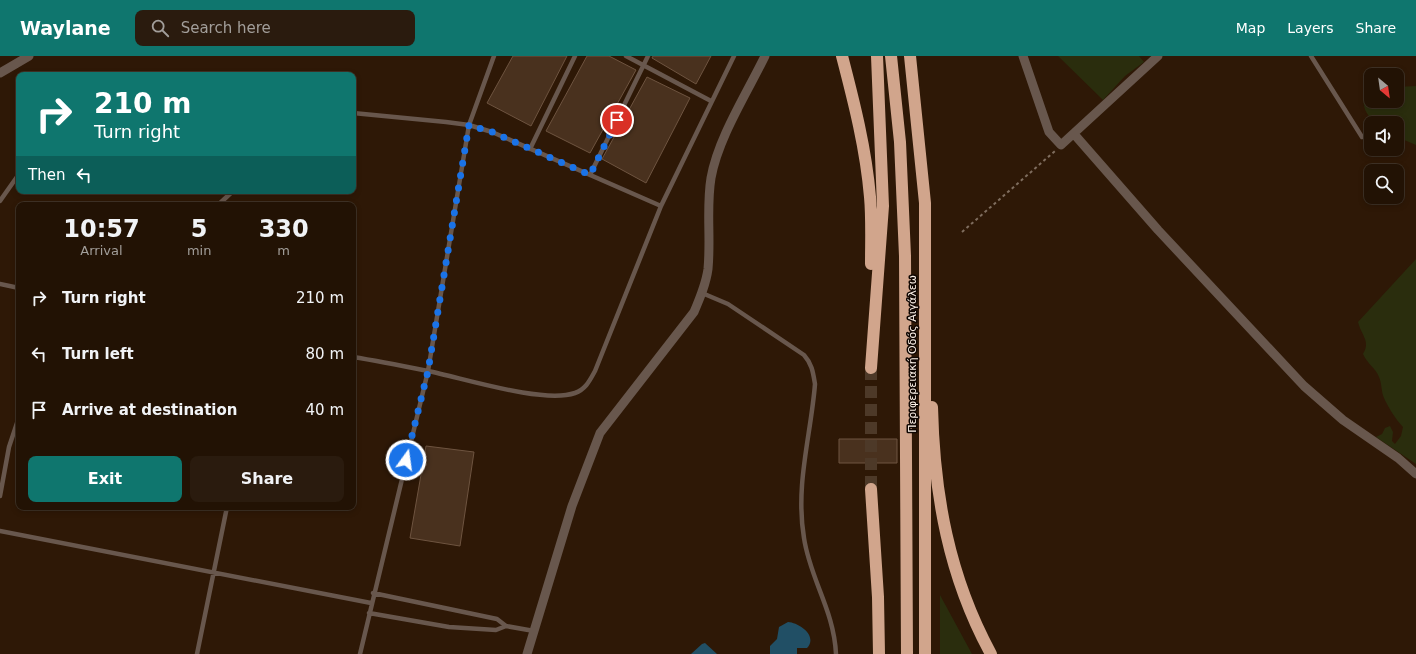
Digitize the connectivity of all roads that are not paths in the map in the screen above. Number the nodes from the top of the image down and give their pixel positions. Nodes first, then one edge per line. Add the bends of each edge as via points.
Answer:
1 (29, 56) edge
2 (494, 56) edge
3 (575, 56) edge
4 (626, 56) edge
5 (648, 56) edge
6 (734, 56) edge
7 (765, 56) edge
8 (842, 56) edge
9 (877, 56) edge
10 (891, 56) edge
11 (910, 56) edge
12 (917, 56) edge
13 (1023, 56) edge
14 (1158, 56) edge
15 (1311, 56) edge
16 (643, 65) junction
17 (0, 73) edge
18 (712, 101) junction
19 (356, 113) edge
20 (469, 125) junction
21 (1074, 134) junction
22 (918, 136) junction
23 (1362, 137) dead end
24 (530, 149) junction
25 (590, 175) junction
26 (16, 178) edge
27 (230, 194) edge
28 (0, 201) edge
29 (221, 202) edge
30 (661, 206) junction
31 (0, 284) edge
32 (16, 287) edge
33 (702, 293) junction
34 (924, 325) junction
35 (872, 335) junction
36 (356, 358) edge
37 (871, 368) tunnel mouth
38 (428, 371) junction
39 (16, 425) edge
40 (1416, 474) edge
41 (871, 489) tunnel mouth
42 (0, 496) edge
43 (226, 510) edge
44 (0, 531) edge
45 (214, 573) junction
46 (373, 593) junction
47 (371, 603) junction
48 (369, 613) junction
49 (506, 626) junction
50 (534, 631) junction
51 (197, 654) edge
52 (360, 654) edge
53 (527, 654) edge
54 (836, 654) edge
55 (879, 654) edge
56 (906, 654) edge
57 (925, 654) edge
58 (991, 654) edge

1 - 17 street
2 - 20 lane
3 - 24 lane
4 - 16 lane
5 - 16 lane
6 - 18 lane
7 - 33 street via 725,137 714,166 709,198 708,268
8 - 35 highway via 864,153 870,198
9 - 35 highway via 883,206
10 - 56 highway, Περιφερειακή Οδός Αιγάλεω via 900,142 905,256
11 - 22 highway, Περιφερειακή Οδός Αιγάλεω
12 - 22 highway via 923,108
13 - 21 street via 1049,132 1061,145
14 - 21 street
15 - 23 lane
16 - 18 lane
16 - 25 lane
18 - 30 lane
19 - 20 lane
20 - 24 lane
20 - 38 lane
21 - 40 street via 1142,213 1304,386 1343,420 1398,458
22 - 34 highway, Περιφερειακή Οδός Αιγάλεω via 925,203
24 - 25 lane
25 - 30 lane
26 - 28 lane
27 - 29 lane
30 - 38 lane via 595,371 587,385 562,396 546,395 510,390
31 - 32 lane
33 - 50 street via 694,312 600,433 572,506
33 - 54 lane via 739,311 804,355 810,362 815,384 801,491 803,537 830,616
34 - 57 highway, Περιφερειακή Οδός Αιγάλεω
34 - 58 highway via 932,382 935,473 945,535 961,588
35 - 37 highway
36 - 38 lane
38 - 46 lane
39 - 42 lane via 9,447
41 - 55 highway
43 - 45 lane
44 - 45 lane
45 - 47 lane
45 - 51 lane
46 - 47 lane
46 - 49 lane via 497,619
47 - 48 lane
48 - 49 lane via 449,627 496,630
48 - 52 lane
49 - 50 lane
50 - 53 street

